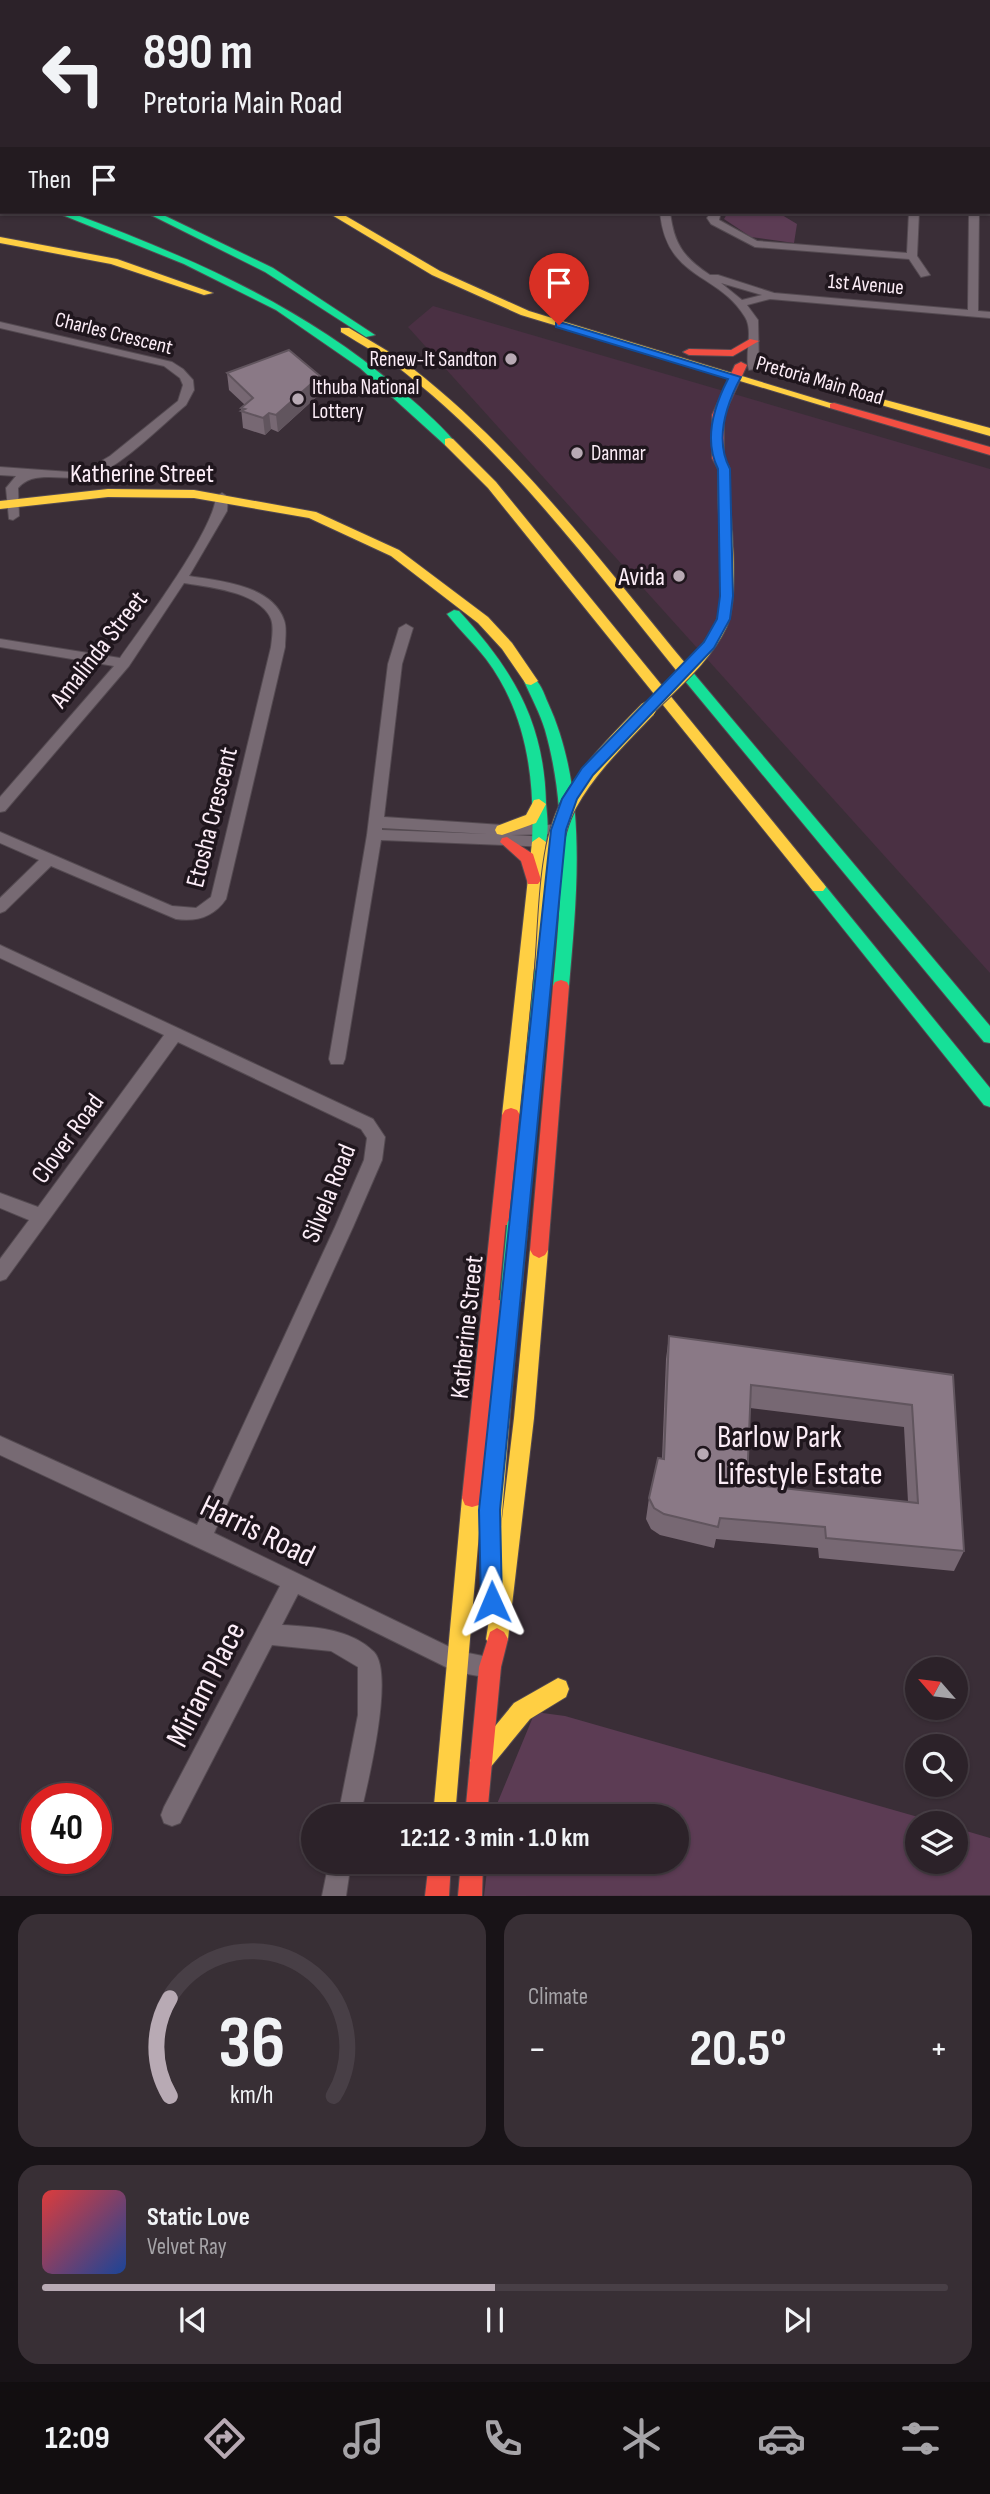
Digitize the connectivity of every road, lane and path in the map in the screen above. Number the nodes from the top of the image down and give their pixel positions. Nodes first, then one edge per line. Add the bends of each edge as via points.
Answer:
1 (65, 214) edge
2 (104, 214) edge
3 (154, 214) edge
4 (335, 214) edge
5 (353, 214) edge
6 (665, 214) edge
7 (715, 214) edge
8 (914, 214) edge
9 (974, 214) edge
10 (0, 240) edge
11 (912, 257) junction
12 (692, 268) junction
13 (925, 275) dead end
14 (791, 296) junction
15 (228, 301) dead end
16 (739, 304) junction
17 (973, 313) junction
18 (258, 315) dead end
19 (990, 315) edge
20 (0, 325) edge
21 (754, 341) junction
22 (689, 352) junction
23 (406, 369) junction
24 (745, 370) junction
25 (399, 395) junction
26 (990, 432) edge
27 (990, 451) edge
28 (0, 473) edge
29 (38, 475) junction
30 (222, 504) junction
31 (7, 506) edge
32 (181, 578) junction
33 (407, 628) dead end
34 (0, 643) edge
35 (124, 663) junction
36 (539, 804) junction
37 (0, 807) edge
38 (375, 828) junction
39 (567, 834) junction
40 (0, 836) edge
41 (504, 836) junction
42 (540, 837) junction
43 (48, 859) junction
44 (535, 890) junction
45 (0, 907) edge
46 (0, 951) edge
47 (175, 1033) junction
48 (990, 1037) edge
49 (337, 1059) dead end
50 (990, 1100) edge
51 (0, 1200) edge
52 (42, 1217) junction
53 (0, 1273) edge
54 (0, 1445) edge
55 (202, 1537) junction
56 (293, 1582) junction
57 (267, 1634) junction
58 (456, 1661) junction
59 (490, 1667) junction
60 (558, 1689) dead end
61 (481, 1761) junction
62 (351, 1804) edge
63 (445, 1804) edge
64 (477, 1804) edge
65 (172, 1815) dead end
66 (338, 1874) edge
67 (439, 1874) edge
68 (471, 1874) edge
69 (334, 1895) edge
70 (437, 1895) edge
71 (470, 1895) edge

1 - 25 main road via 160,251 273,306 337,344
2 - 23 main road via 260,281
3 - 23 main road via 269,270 384,346
4 - 24 main road, Pretoria Main Road via 436,273 508,306 559,325
5 - 22 main road, Pretoria Main Road via 438,263 506,295 573,320
6 - 12 street via 673,246
7 - 11 street via 715,222 755,244
8 - 11 street
9 - 17 street
10 - 15 main road via 140,268
11 - 13 street
12 - 14 street via 741,287
12 - 16 street
14 - 16 street, 1st Avenue
14 - 17 street, 1st Avenue
16 - 21 street via 753,320
17 - 19 street, 1st Avenue
18 - 25 main road via 320,346 382,389
20 - 29 street, Charles Crescent via 167,364 184,373 190,384 182,403 100,469 82,475
21 - 22 main road via 733,353
21 - 24 street
22 - 24 main road, Pretoria Main Road
23 - 48 main road via 454,410 536,494
24 - 26 main road, Pretoria Main Road
24 - 27 main road, Pretoria Main Road
24 - 59 main road, bridge via 718,415 718,458 724,469 727,596 723,619 704,652 587,772 558,830 490,1510
25 - 50 main road via 433,423 492,485
28 - 29 street, Charles Crescent
28 - 31 street, Charles Crescent
29 - 31 street, Charles Crescent via 20,478
30 - 31 main road, Katherine Street via 141,492
30 - 32 street, Amalinda Street
30 - 36 main road, Katherine Street via 332,539 413,580 455,614 491,655 523,708 536,759
30 - 39 main road, Katherine Street via 312,516 370,539 422,571 482,620 527,672 552,729 565,787
32 - 35 street, Amalinda Street
32 - 43 street, Etosha Crescent via 253,595 272,608 279,623 278,647 222,892 203,913 181,915
33 - 38 street via 395,664
34 - 35 street
35 - 37 street, Amalinda Street
36 - 41 main road via 531,819
36 - 42 main road, Katherine Street
38 - 41 street
38 - 49 street
39 - 42 street
39 - 59 main road, Katherine Street via 563,968 524,1418 501,1626
40 - 43 street, Etosha Crescent
41 - 42 street
41 - 44 main road via 528,858
42 - 44 main road, Katherine Street
43 - 45 street
44 - 58 main road, Katherine Street
46 - 47 street, Silvela Road
47 - 52 street, Clover Road
47 - 55 street, Silvela Road via 367,1124 376,1137 373,1160 349,1216
51 - 52 street
52 - 53 street, Clover Road
54 - 55 street, Harris Road
55 - 56 street, Harris Road
56 - 57 street, Miriam Place
56 - 58 street, Harris Road
57 - 62 street via 328,1638 368,1661 371,1680
57 - 65 street, Miriam Place
58 - 59 street, Harris Road
58 - 63 main road, Katherine Street
59 - 61 main road, Katherine Street
60 - 61 main road via 522,1711
61 - 64 main road, Katherine Street
66 - 69 street
67 - 70 main road
68 - 71 main road

